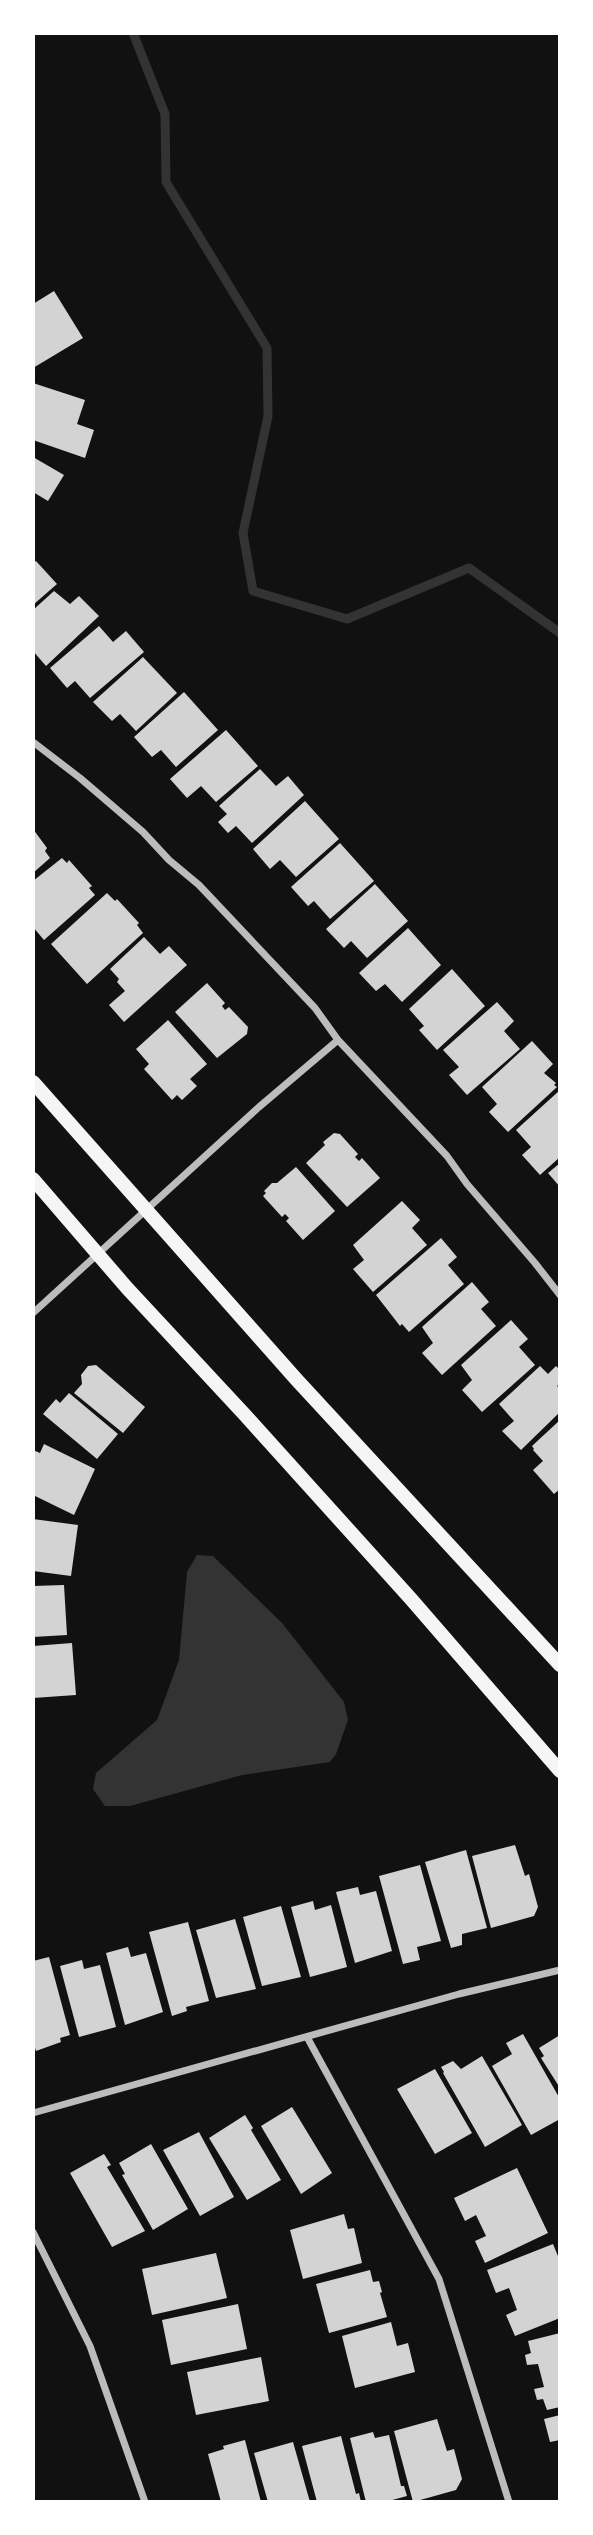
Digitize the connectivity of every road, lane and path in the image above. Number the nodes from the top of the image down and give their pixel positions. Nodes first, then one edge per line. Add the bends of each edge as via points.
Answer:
1 (33, 742) edge
2 (338, 1040) junction
3 (33, 1082) edge
4 (33, 1179) edge
5 (146, 1212) junction
6 (97, 1255) junction
7 (560, 1295) edge
8 (33, 1313) edge
9 (560, 1665) edge
10 (560, 1771) edge
11 (560, 1970) edge
12 (307, 2037) junction
13 (33, 2113) edge
14 (33, 2232) edge
15 (145, 2502) edge
16 (509, 2502) edge

1 - 2 street via 143,832 199,885 315,1008
2 - 5 street
2 - 7 street via 447,1156
3 - 5 main road
4 - 6 main road
5 - 6 street
5 - 9 main road
6 - 8 street
6 - 10 main road via 411,1599
11 - 12 street
12 - 13 street
12 - 16 street via 439,2279
14 - 15 street via 90,2346

